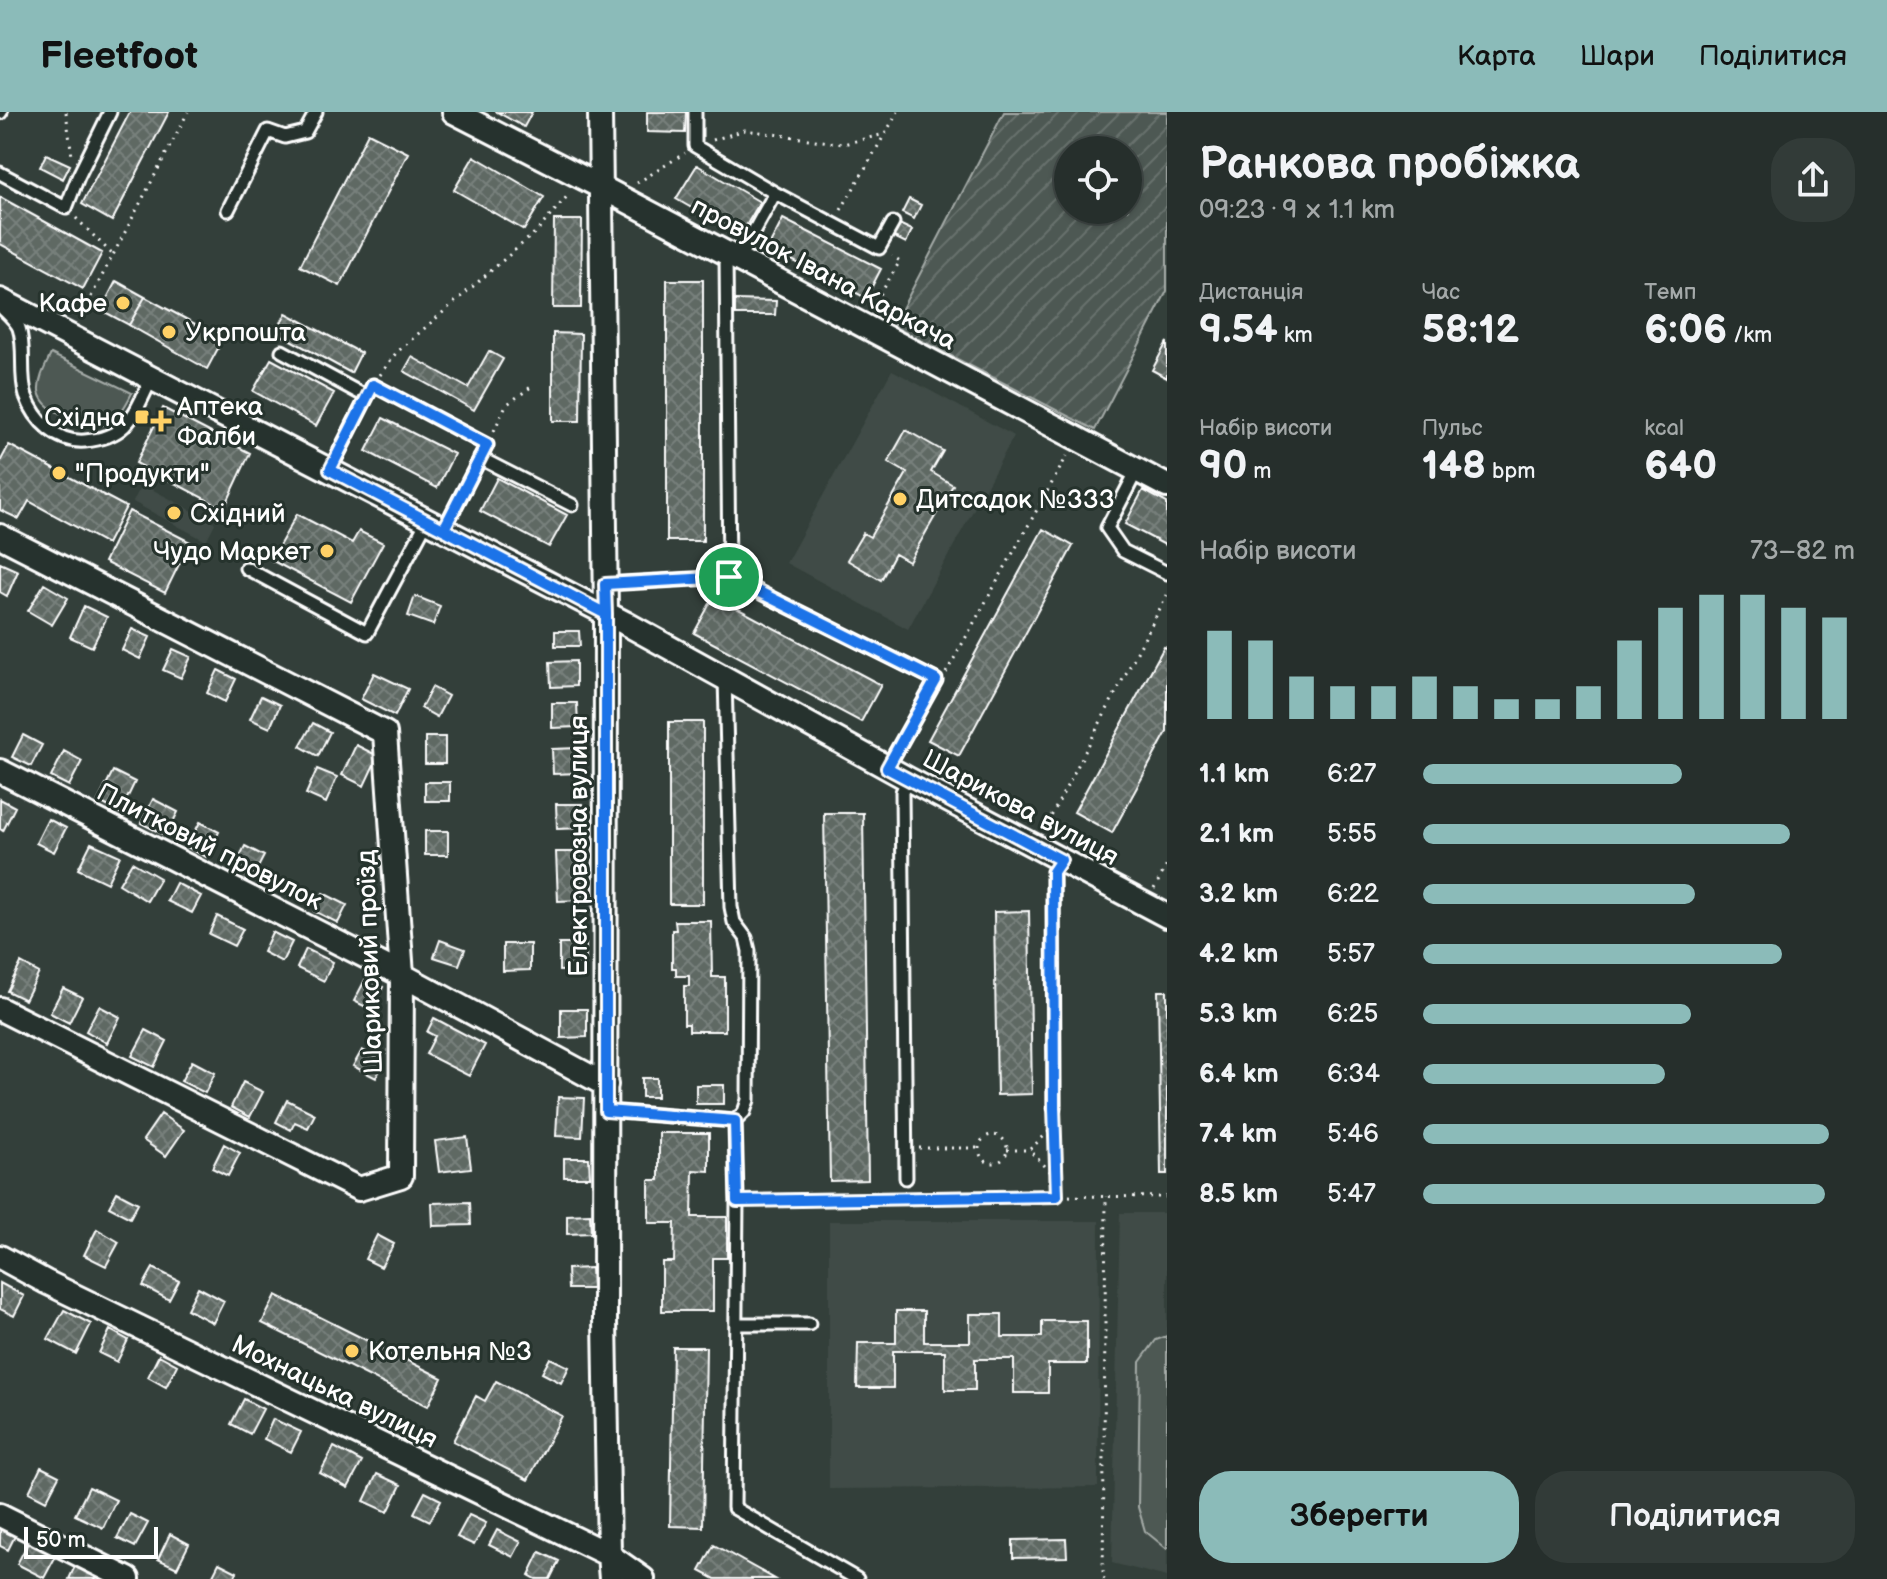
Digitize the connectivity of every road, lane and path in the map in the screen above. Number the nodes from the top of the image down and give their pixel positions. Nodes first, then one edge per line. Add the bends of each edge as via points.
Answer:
1 (110, 112) edge
2 (188, 112) edge
3 (316, 112) edge
4 (600, 112) edge
5 (695, 112) edge
6 (898, 112) edge
7 (466, 115) edge
8 (885, 134) junction
9 (695, 146) junction
10 (0, 173) edge
11 (600, 187) junction
12 (775, 193) junction
13 (228, 210) dead end
14 (893, 223) dead end
15 (833, 224) junction
16 (879, 248) junction
17 (732, 257) junction
18 (0, 300) edge
19 (0, 306) edge
20 (862, 326) junction
21 (71, 336) junction
22 (282, 351) dead end
23 (152, 378) junction
24 (373, 385) junction
25 (531, 387) dead end
26 (367, 397) junction
27 (1076, 438) junction
28 (487, 445) junction
29 (480, 458) junction
30 (330, 470) junction
31 (1137, 470) junction
32 (1167, 486) edge
33 (572, 505) dead end
34 (435, 525) junction
35 (0, 536) edge
36 (246, 568) dead end
37 (1167, 573) edge
38 (729, 577) junction
39 (605, 584) junction
40 (1167, 595) edge
41 (606, 614) junction
42 (725, 678) junction
43 (943, 680) dead end
44 (887, 768) junction
45 (0, 771) edge
46 (908, 779) junction
47 (1040, 837) dead end
48 (1061, 860) junction
49 (1167, 865) edge
50 (1151, 896) dead end
51 (1167, 916) edge
52 (402, 975) junction
53 (0, 1009) edge
54 (606, 1085) junction
55 (1054, 1107) joint
56 (606, 1111) junction
57 (735, 1121) junction
58 (1055, 1126) junction
59 (906, 1148) junction
60 (979, 1148) junction
61 (1007, 1150) junction
62 (1029, 1150) junction
63 (1056, 1177) junction
64 (906, 1178) dead end
65 (1057, 1196) junction
66 (1106, 1196) junction
67 (1167, 1197) edge
68 (737, 1201) junction
69 (0, 1257) edge
70 (737, 1324) junction
71 (809, 1324) dead end
72 (0, 1515) edge
73 (609, 1555) junction
74 (128, 1579) edge
75 (611, 1579) edge
76 (643, 1579) edge
77 (857, 1579) edge
78 (1105, 1579) edge

1 - 10 lane via 66,208
2 - 21 path
3 - 13 lane via 305,132 285,137 268,131
4 - 11 street, Електровозна вулиця
5 - 9 lane
6 - 8 path
7 - 11 street, провулок Івана Каркача
8 - 9 path via 843,144 745,130
8 - 15 path
9 - 11 path
9 - 12 lane
11 - 17 street, провулок Івана Каркача
11 - 24 path via 538,230 396,353
11 - 39 street, Електровозна вулиця
12 - 15 lane
12 - 17 lane
14 - 16 lane
15 - 16 lane
16 - 20 path via 900,261
17 - 20 street, провулок Івана Каркача
17 - 38 lane
18 - 21 street, Шарикова вулиця
19 - 23 lane via 18,324 26,395 58,437 102,439 125,427
20 - 27 street, провулок Івана Каркача
21 - 23 street, Шарикова вулиця
22 - 26 lane
23 - 30 street, Шарикова вулиця
24 - 26 lane
24 - 28 lane
25 - 28 path via 506,405
26 - 30 lane
27 - 31 street, провулок Івана Каркача
27 - 43 path
28 - 29 lane
29 - 33 lane
29 - 34 lane
30 - 34 street, Шарикова вулиця
31 - 32 street, провулок Івана Каркача
31 - 37 lane via 1107,528 1123,551
34 - 36 lane via 367,633
34 - 41 street, Шарикова вулиця
35 - 52 street, Шариковий проїзд via 385,733
38 - 39 lane
38 - 44 lane via 936,680
39 - 41 street, Електровозна вулиця
40 - 47 path
41 - 42 street, Шарикова вулиця
41 - 54 street, Електровозна вулиця
42 - 44 street, Шарикова вулиця
42 - 57 lane via 731,907 749,951 748,1100
44 - 46 street, Шарикова вулиця
45 - 52 street, Плитковий провулок
46 - 48 street, Шарикова вулиця
46 - 59 lane via 902,792
48 - 51 street, Шарикова вулиця
48 - 55 lane via 1053,872
49 - 50 path
52 - 53 street, Шариковий проїзд via 401,1176 359,1189
52 - 54 street, Плитковий провулок
54 - 56 street, Електровозна вулиця
55 - 58 path
56 - 57 lane
56 - 73 street, Електровозна вулиця
57 - 68 lane
58 - 62 path
58 - 63 path
59 - 60 path
59 - 64 lane
60 - 61 path via 991,1135 1003,1140
60 - 61 path via 984,1160 993,1163
61 - 62 path
62 - 63 path
63 - 65 path
65 - 66 path
65 - 68 path
66 - 67 path
66 - 78 path
68 - 70 lane
69 - 73 street, Мохнацька вулиця
70 - 71 lane
70 - 77 lane via 734,1508
72 - 74 street
73 - 75 street, Електровозна вулиця
73 - 76 street, Мохнацька вулиця

